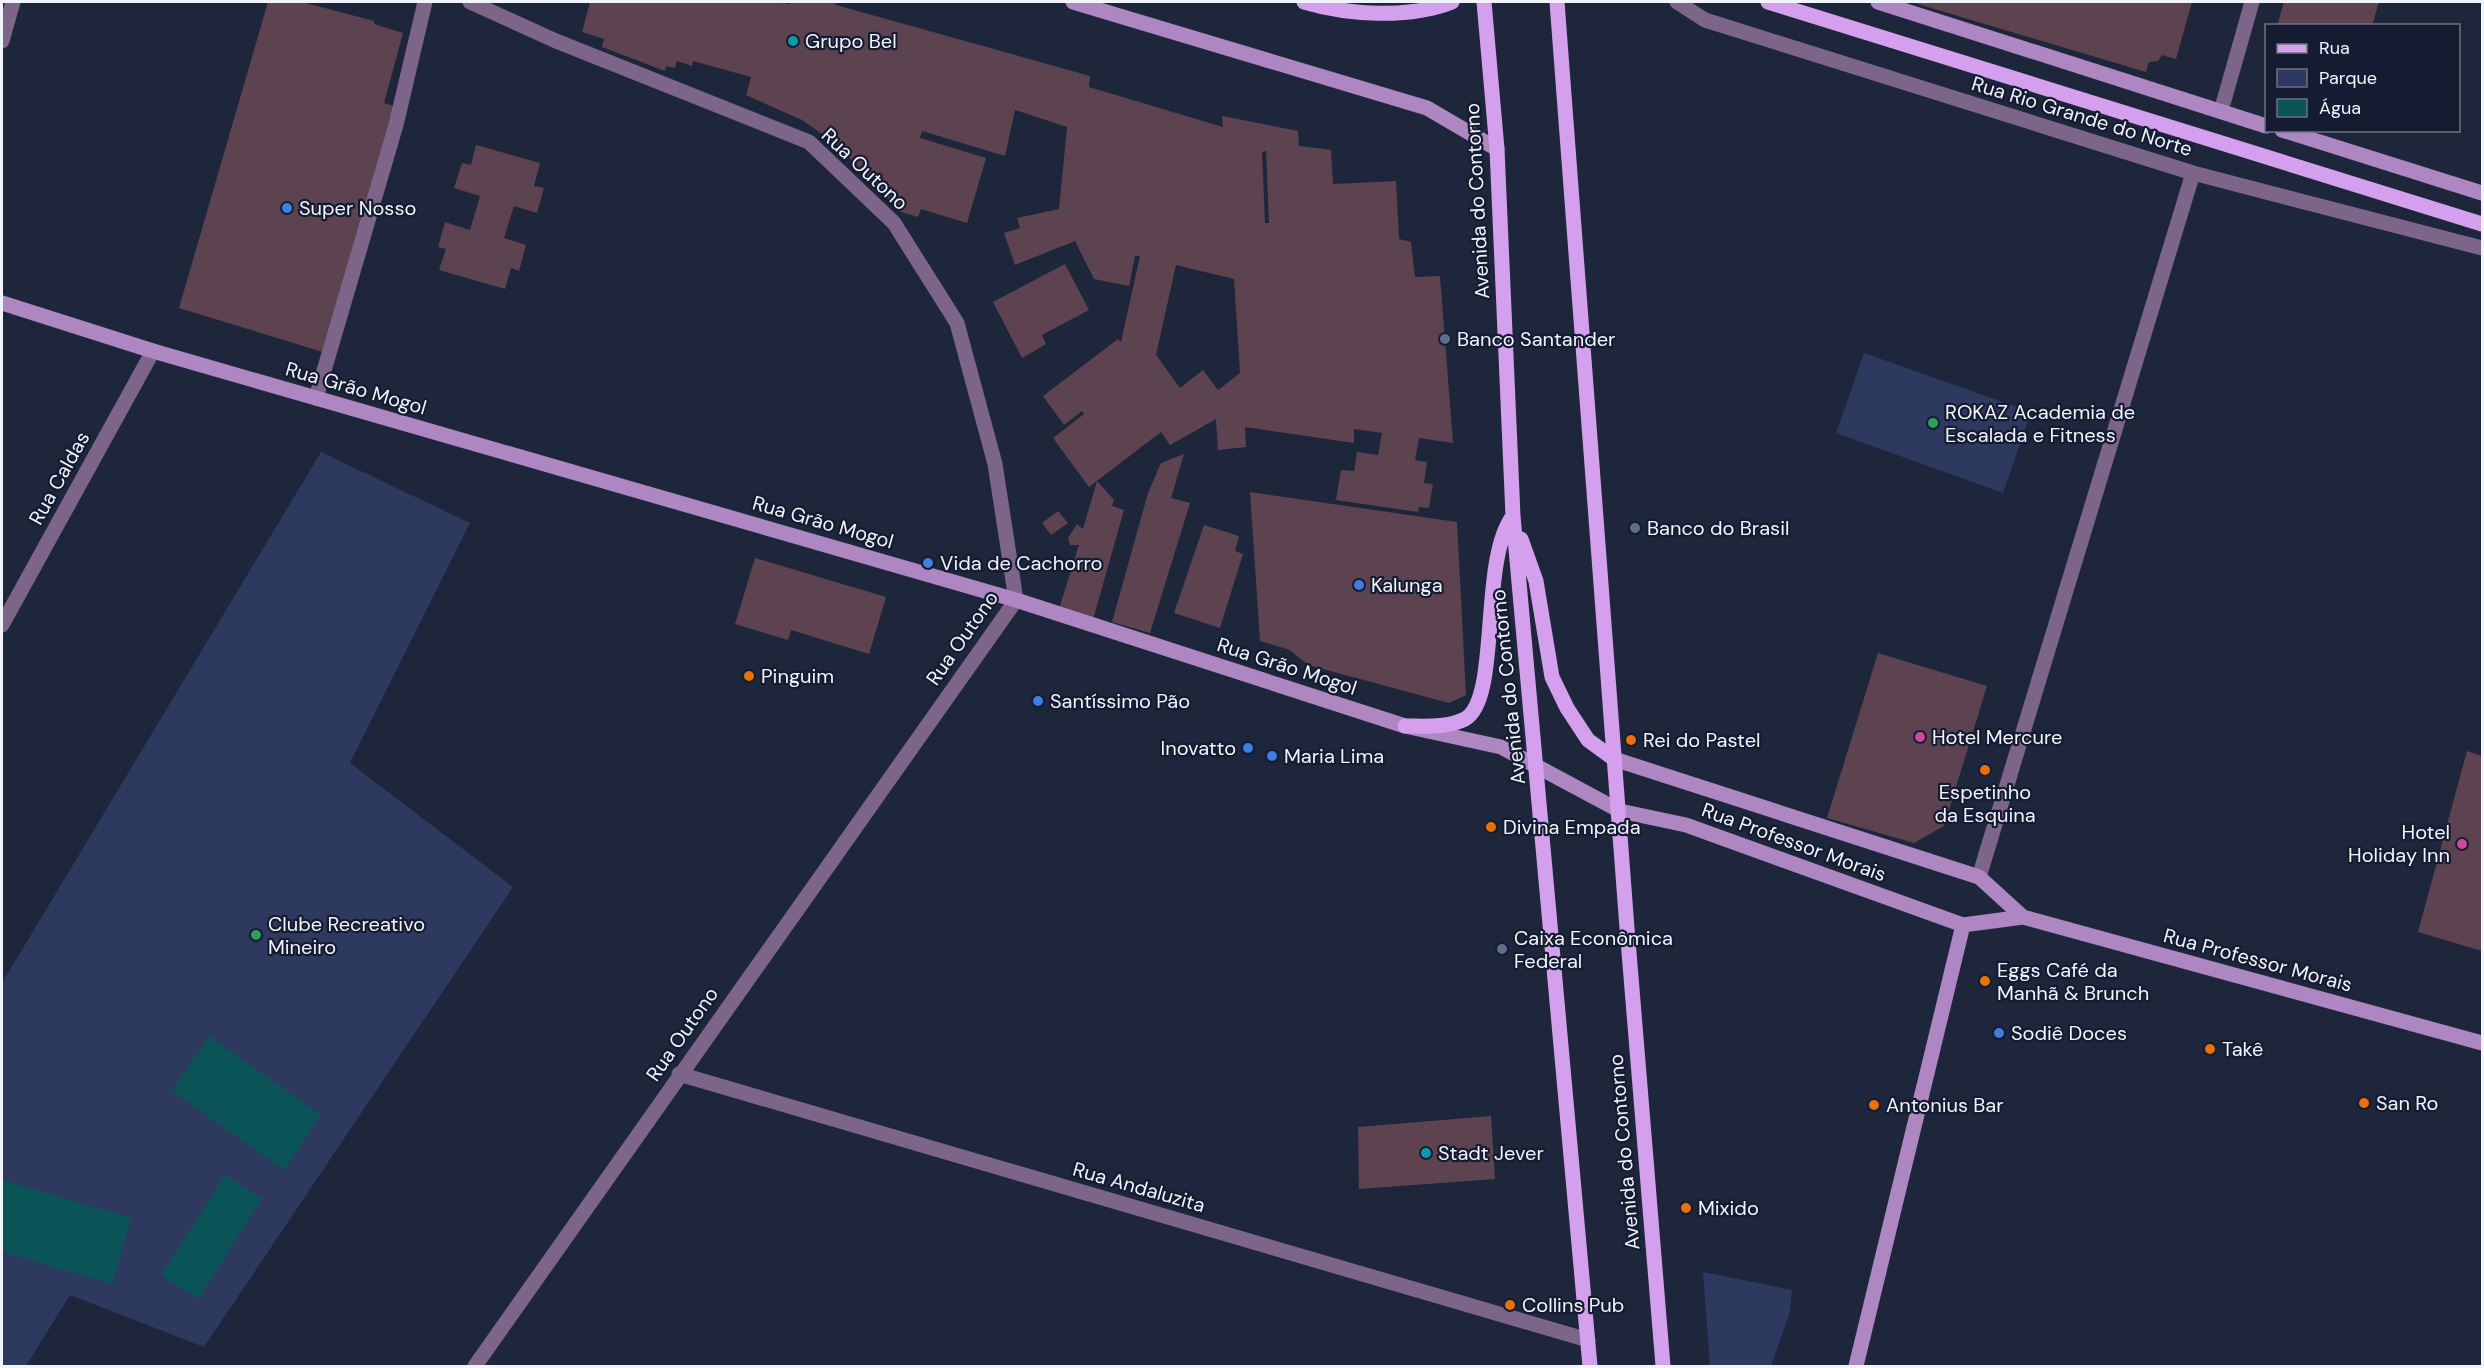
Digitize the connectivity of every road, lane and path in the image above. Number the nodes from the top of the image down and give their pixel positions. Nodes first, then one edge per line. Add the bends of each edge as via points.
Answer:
1 (13, 2) edge
2 (425, 2) edge
3 (470, 2) edge
4 (1073, 2) edge
5 (1304, 2) edge
6 (1452, 2) edge
7 (1484, 2) edge
8 (1557, 2) edge
9 (1677, 2) edge
10 (1768, 2) edge
11 (1878, 2) edge
12 (2252, 2) edge
13 (2, 41) edge
14 (2221, 111) junction
15 (2265, 126) edge
16 (2288, 132) edge
17 (1497, 149) junction
18 (2193, 173) junction
19 (2482, 193) edge
20 (2482, 224) edge
21 (2482, 248) edge
22 (2, 303) edge
23 (153, 351) junction
24 (316, 398) junction
25 (1513, 516) junction
26 (1016, 600) junction
27 (2, 625) edge
28 (1406, 726) junction
29 (1614, 759) junction
30 (1538, 764) junction
31 (1620, 811) junction
32 (1979, 877) junction
33 (2023, 916) junction
34 (1963, 925) junction
35 (2482, 1043) edge
36 (678, 1074) junction
37 (1588, 1340) junction
38 (475, 1366) edge
39 (1590, 1366) edge
40 (1663, 1366) edge
41 (1856, 1366) edge

1 - 13 street
2 - 24 street via 396,125
3 - 26 street, Rua Outono via 556,41 808,142 894,223 957,323 995,464
4 - 17 street via 1427,108
5 - 6 main road via 1371,14
7 - 17 main road, Avenida do Contorno
8 - 29 main road, Avenida do Contorno
9 - 18 street, Rua Rio Grande do Norte via 1704,20
10 - 20 main road
11 - 14 street
12 - 14 street
14 - 15 street
16 - 19 street
17 - 25 main road, Avenida do Contorno
18 - 21 street, Rua Rio Grande do Norte
18 - 32 street
22 - 23 street, Rua Grão Mogol
23 - 24 street, Rua Grão Mogol
23 - 27 street, Rua Caldas
24 - 26 street, Rua Grão Mogol
25 - 28 main road via 1497,549 1486,664 1474,710 1452,723
25 - 29 main road via 1536,581 1552,677 1588,740
25 - 30 main road, Avenida do Contorno
26 - 28 street, Rua Grão Mogol
26 - 36 street, Rua Outono
28 - 30 street, Rua Grão Mogol via 1501,747
29 - 31 main road, Avenida do Contorno
29 - 32 street, Rua Professor Morais
30 - 31 street, Rua Grão Mogol
30 - 37 main road, Avenida do Contorno
31 - 34 street, Rua Professor Morais via 1686,825
31 - 40 main road, Avenida do Contorno
32 - 33 street, Rua Professor Morais
33 - 34 street, Rua Professor Morais
33 - 35 street, Rua Professor Morais
34 - 41 street
36 - 37 street, Rua Andaluzita
36 - 38 street, Rua Outono
37 - 39 main road, Avenida do Contorno

